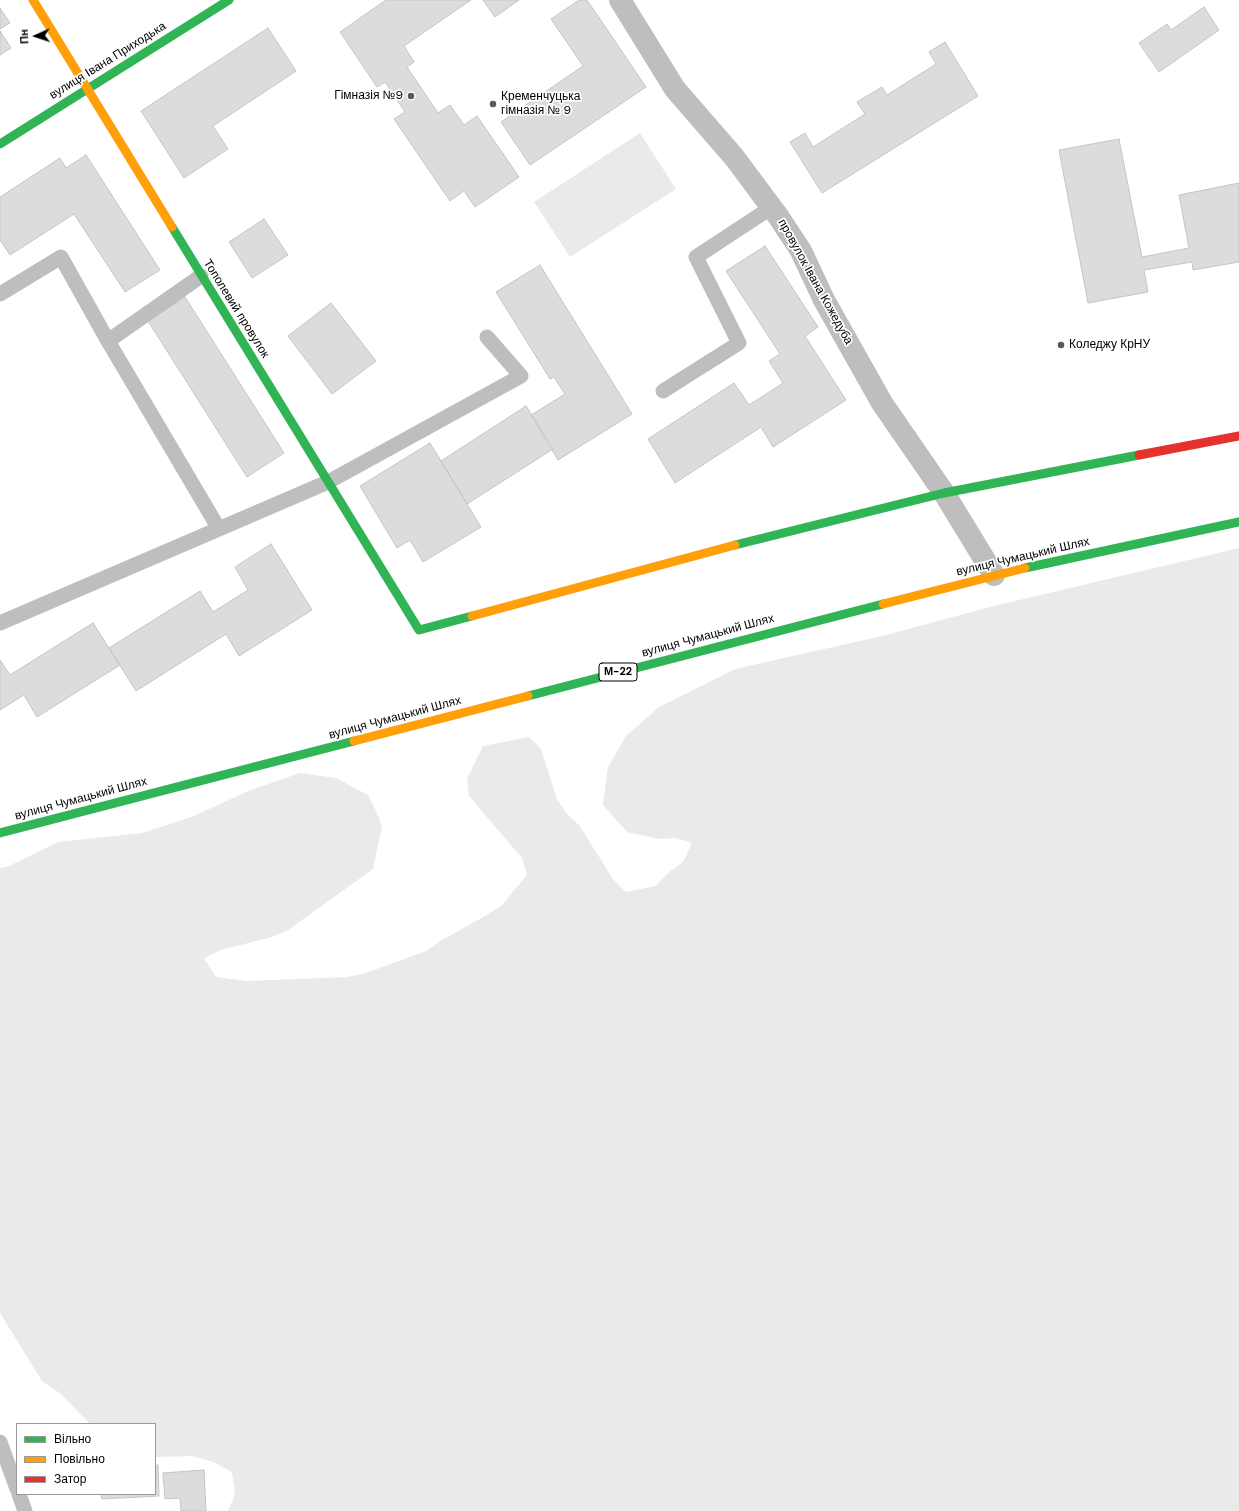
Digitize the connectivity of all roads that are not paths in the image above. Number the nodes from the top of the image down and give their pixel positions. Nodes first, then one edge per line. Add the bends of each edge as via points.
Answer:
1 (33, 0) edge
2 (229, 0) edge
3 (620, 0) edge
4 (86, 89) junction
5 (0, 144) edge
6 (772, 208) junction
7 (201, 276) junction
8 (0, 294) edge
9 (487, 337) dead end
10 (108, 341) junction
11 (663, 391) dead end
12 (1239, 436) edge
13 (328, 482) junction
14 (944, 493) junction
15 (1239, 522) edge
16 (219, 528) junction
17 (994, 575) junction
18 (0, 623) edge
19 (0, 833) edge
20 (0, 1442) edge
21 (16, 1486) edge
22 (19, 1495) edge
23 (25, 1511) edge

1 - 4 main road, Тополевий провулок
2 - 4 main road, вулиця Івана Приходька
3 - 6 street, провулок Івана Кожедуба via 675,89 734,157
4 - 5 main road, вулиця Івана Приходька
4 - 7 main road, Тополевий провулок
6 - 11 lane via 696,257 739,343
6 - 14 street, провулок Івана Кожедуба via 801,252 824,300 882,403
7 - 10 lane
7 - 13 main road, Тополевий провулок
8 - 10 lane via 61,257
9 - 13 lane via 521,376
10 - 16 lane
12 - 14 main road
13 - 14 main road, Тополевий провулок via 419,630 791,530
13 - 16 lane
14 - 17 street, провулок Івана Кожедуба
15 - 17 main road, вулиця Чумацький Шлях / М-22
16 - 18 lane
17 - 19 main road, вулиця Чумацький Шлях / М-22
20 - 21 lane
22 - 23 lane

